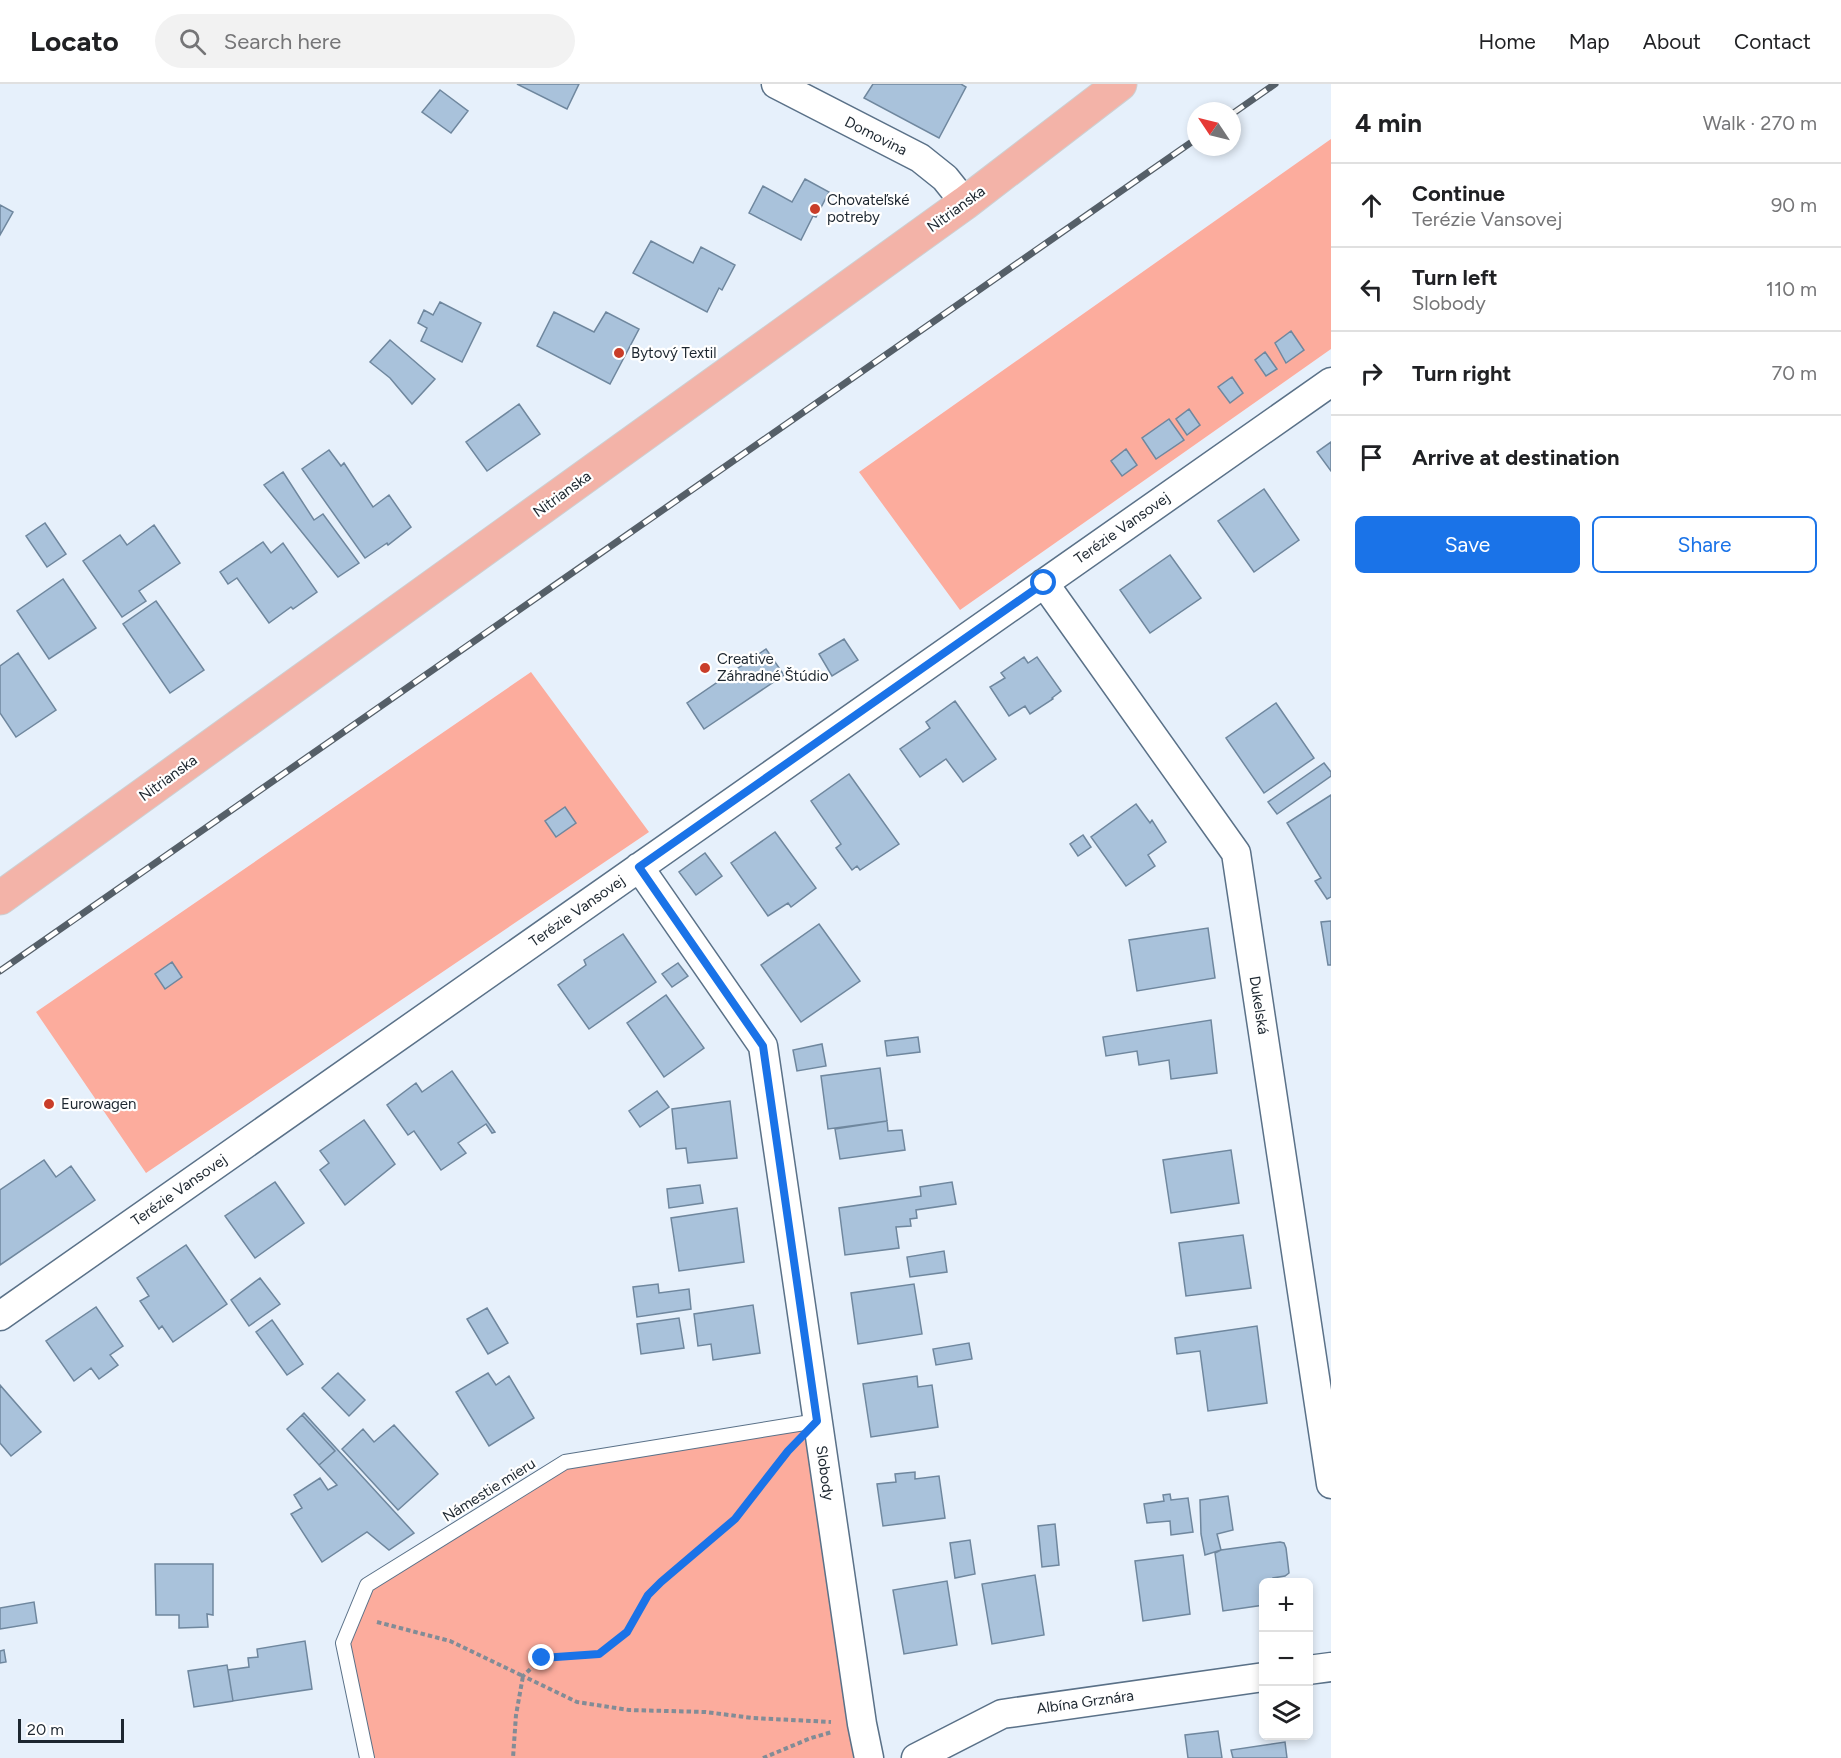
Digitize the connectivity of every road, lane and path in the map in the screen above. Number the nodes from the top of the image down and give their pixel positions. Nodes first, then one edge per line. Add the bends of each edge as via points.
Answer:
1 (776, 84) edge
2 (1120, 84) edge
3 (965, 203) junction
4 (1331, 382) edge
5 (1044, 583) junction
6 (639, 867) junction
7 (0, 898) edge
8 (0, 1316) edge
9 (817, 1421) junction
10 (1331, 1484) edge
11 (354, 1616) junction
12 (1331, 1667) edge
13 (1313, 1669) edge
14 (523, 1676) junction
15 (1259, 1678) edge
16 (862, 1724) junction
17 (367, 1758) edge
18 (513, 1758) edge
19 (763, 1758) edge
20 (869, 1758) edge
21 (916, 1758) edge

1 - 3 street, Domovina via 920,158 945,178
2 - 3 main road, Nitrianska
3 - 7 main road, Nitrianska
4 - 5 street, Terézie Vansovej
5 - 6 street, Terézie Vansovej
5 - 10 street, Dukelská via 1236,853
6 - 8 street, Terézie Vansovej
6 - 9 street, Slobody via 763,1046
9 - 11 lane, Námestie mieru via 566,1462 367,1585
9 - 14 path via 735,1519 648,1595 627,1632 599,1654 542,1658
9 - 16 street, Slobody
11 - 14 path via 450,1641
11 - 17 lane, Námestie mieru via 343,1643
12 - 13 street
14 - 16 path via 577,1702 629,1710
14 - 18 path
15 - 21 street, Albína Grznára via 1002,1714
16 - 19 path via 811,1738
16 - 20 street, Slobody

